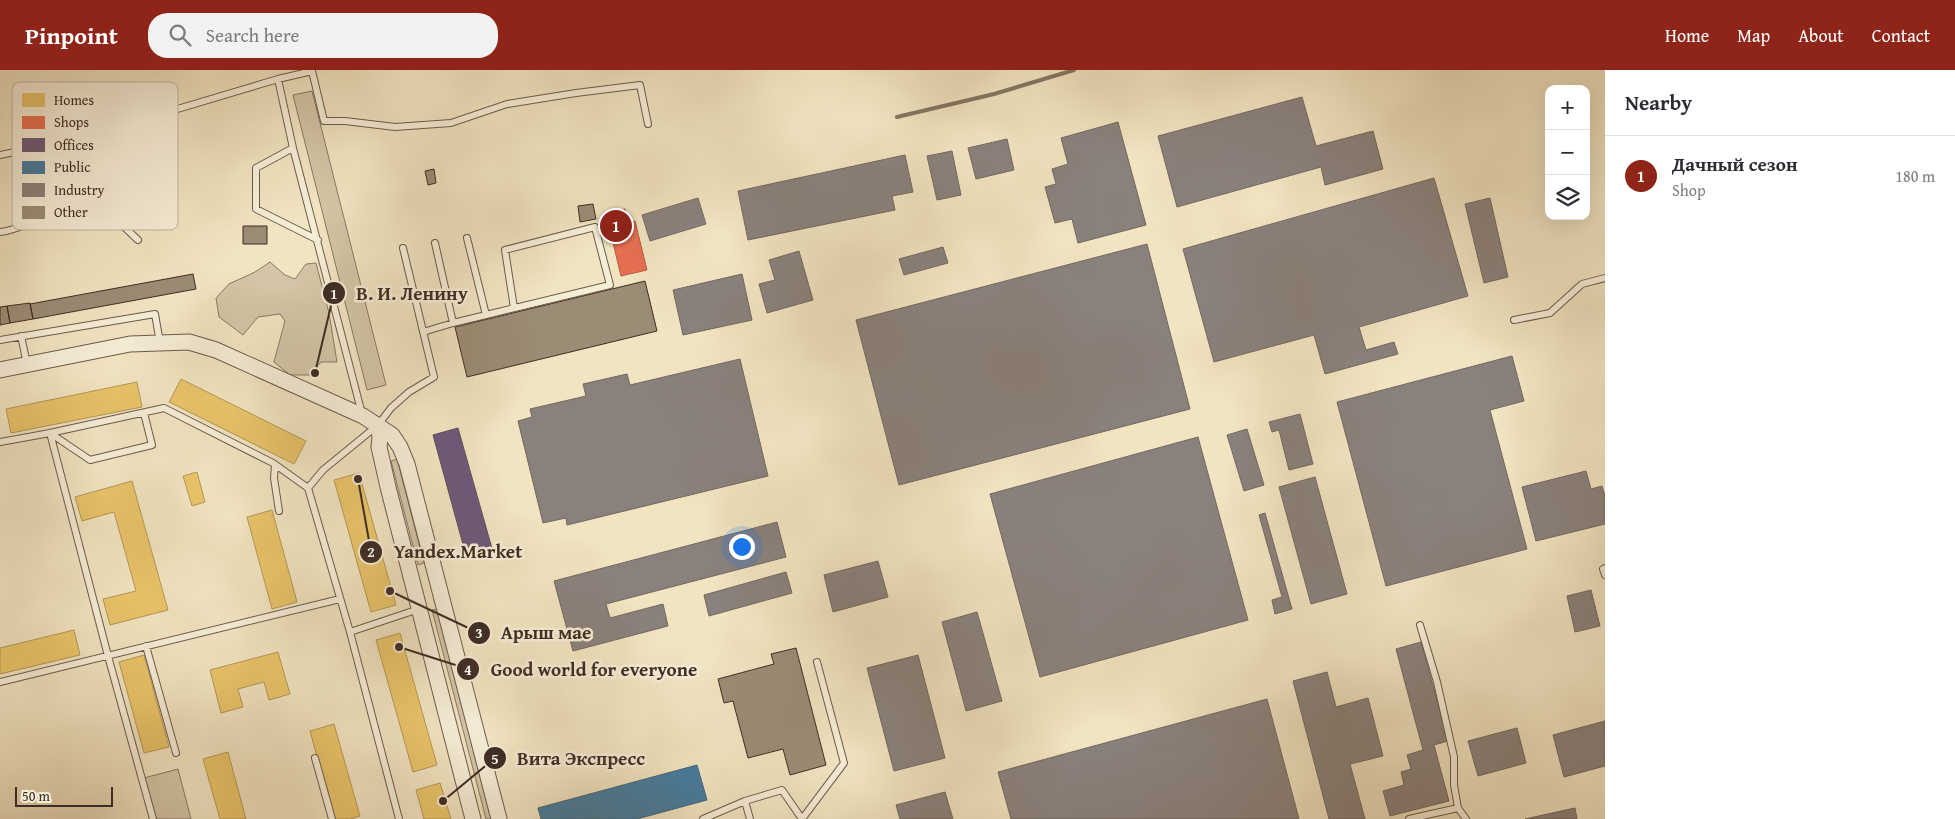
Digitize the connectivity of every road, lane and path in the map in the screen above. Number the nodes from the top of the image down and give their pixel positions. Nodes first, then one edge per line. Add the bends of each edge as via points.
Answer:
1 (278, 79) junction
2 (178, 109) edge
3 (648, 124) dead end
4 (293, 148) junction
5 (127, 230) edge
6 (467, 238) dead end
7 (138, 240) dead end
8 (318, 240) junction
9 (435, 244) dead end
10 (403, 248) dead end
11 (1605, 278) edge
12 (514, 308) junction
13 (486, 314) junction
14 (1514, 320) dead end
15 (453, 323) junction
16 (423, 332) junction
17 (21, 336) junction
18 (0, 340) edge
19 (160, 343) junction
20 (28, 365) junction
21 (0, 370) edge
22 (144, 412) junction
23 (362, 416) junction
24 (378, 425) junction
25 (50, 433) junction
26 (0, 442) edge
27 (275, 465) junction
28 (308, 488) junction
29 (279, 512) dead end
30 (1605, 568) edge
31 (1605, 575) edge
32 (438, 590) junction
33 (340, 600) junction
34 (418, 602) junction
35 (1420, 625) dead end
36 (350, 632) junction
37 (146, 646) junction
38 (108, 656) junction
39 (817, 662) dead end
40 (0, 682) edge
41 (176, 753) dead end
42 (314, 758) dead end
43 (746, 801) junction
44 (1458, 808) junction
45 (152, 819) edge
46 (332, 819) edge
47 (397, 819) edge
48 (473, 819) edge
49 (499, 819) edge
50 (703, 819) edge
51 (750, 819) edge
52 (1409, 819) edge
53 (1466, 819) edge

1 - 2 lane
1 - 3 lane via 312,71 324,121 395,127 451,123 507,104 640,85
1 - 4 lane
4 - 8 lane
4 - 8 lane via 256,168 256,209
5 - 7 lane
6 - 13 lane
8 - 23 lane
9 - 15 lane
10 - 16 lane
11 - 14 lane via 1582,284 1550,313
12 - 12 lane via 610,285 595,227 505,250
12 - 13 lane
13 - 15 lane
15 - 16 lane
16 - 24 lane via 434,377 409,392
17 - 18 lane
17 - 19 lane via 155,314
17 - 20 lane
19 - 20 street via 130,344
19 - 23 street via 190,342 216,350
20 - 21 street
22 - 25 lane
22 - 25 lane via 152,445 90,460
22 - 27 lane via 164,408
23 - 24 street
24 - 28 lane via 323,470
24 - 32 street via 392,435 407,464
24 - 34 street via 384,470
25 - 26 lane
25 - 38 lane
27 - 28 lane
27 - 29 lane
28 - 33 lane
30 - 31 lane
32 - 34 street
32 - 49 street
33 - 36 lane
33 - 37 lane
34 - 36 lane
34 - 48 street
35 - 44 lane via 1454,756
36 - 47 lane
37 - 38 lane
37 - 41 lane
38 - 40 lane
38 - 45 lane
39 - 43 lane via 844,763 802,819 782,790
42 - 46 lane
43 - 50 lane
43 - 51 lane
44 - 52 lane
44 - 53 lane

